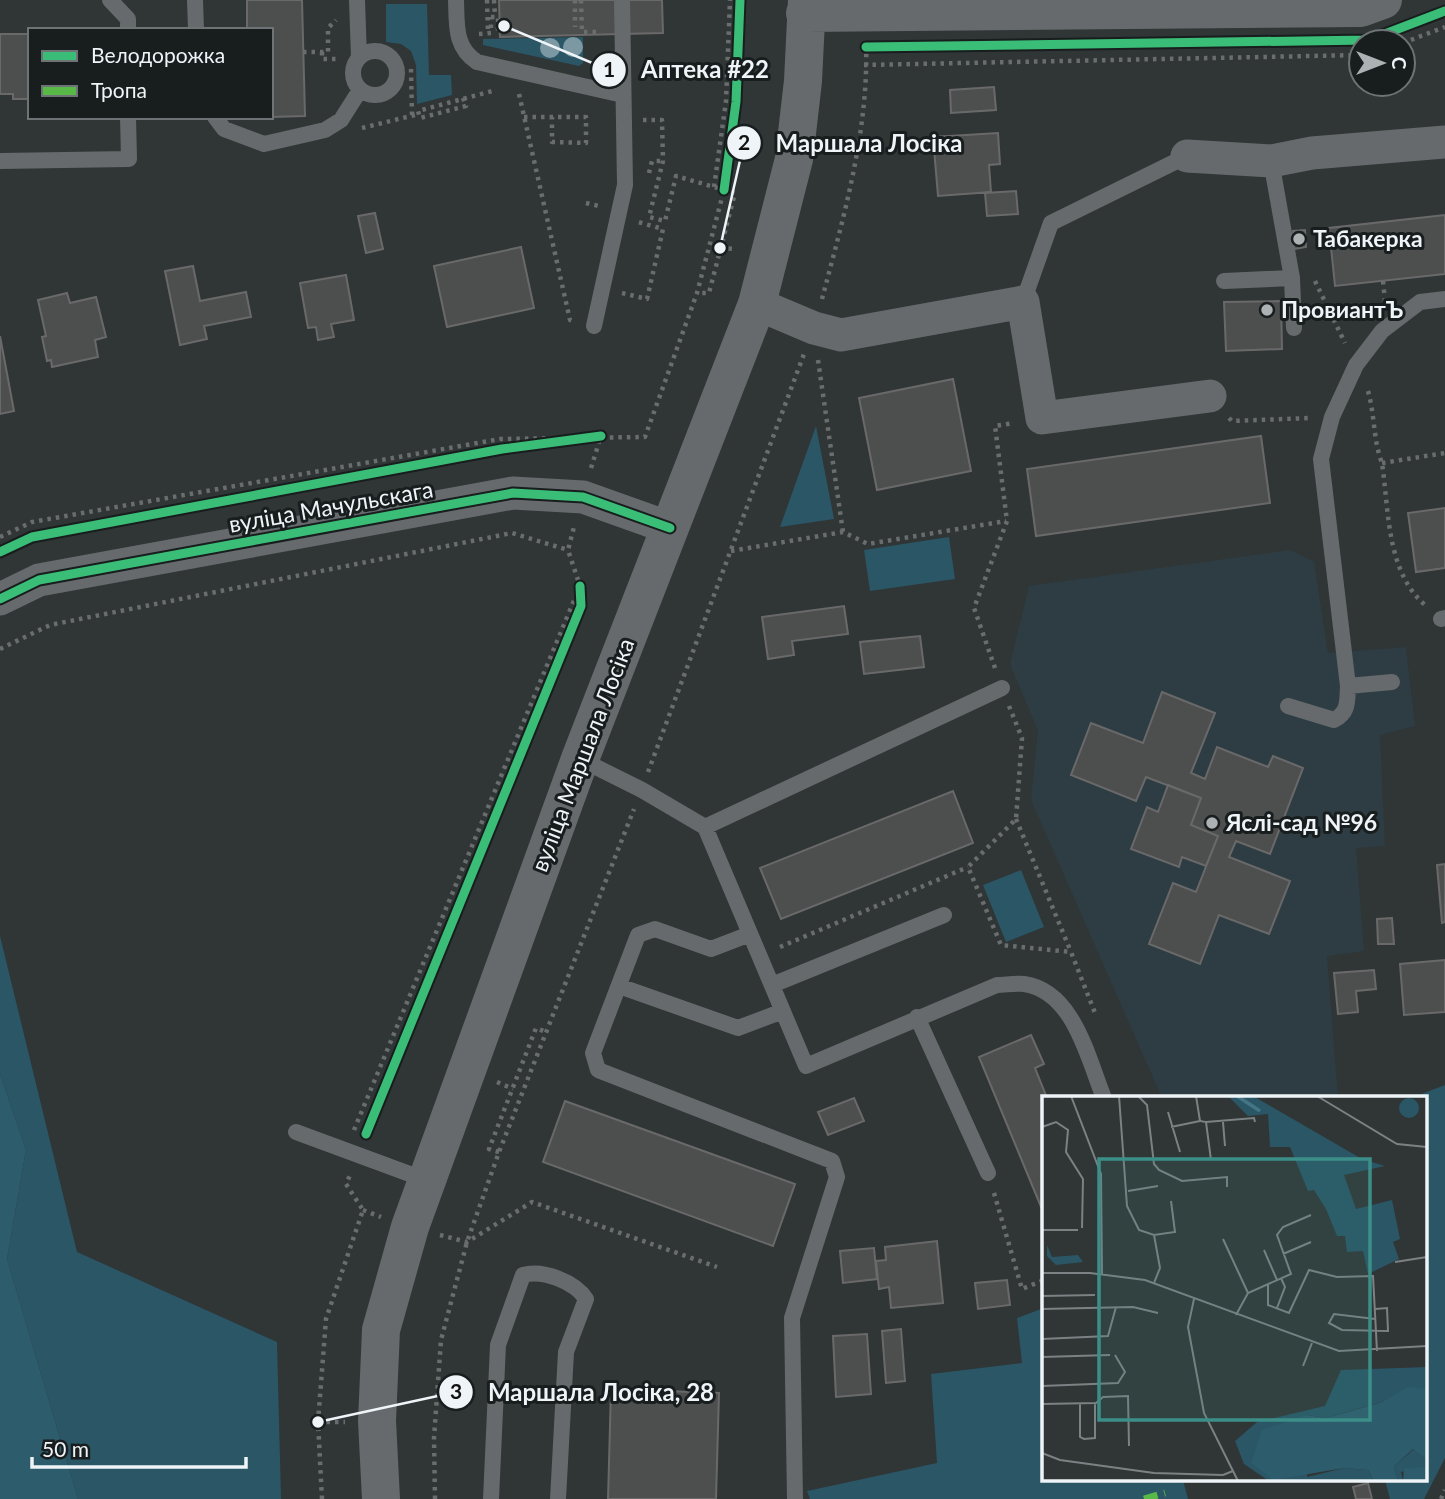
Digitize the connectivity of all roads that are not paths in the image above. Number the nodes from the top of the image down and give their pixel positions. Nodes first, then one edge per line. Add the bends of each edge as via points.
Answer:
1 (110, 0) edge
2 (195, 0) edge
3 (358, 0) edge
4 (456, 0) edge
5 (622, 0) edge
6 (1383, 0) edge
7 (805, 4) edge
8 (128, 28) edge
9 (195, 28) edge
10 (359, 58) junction
11 (360, 90) junction
12 (624, 95) junction
13 (128, 119) edge
14 (216, 119) edge
15 (1445, 142) edge
16 (1187, 156) joint
17 (0, 161) edge
18 (1271, 161) junction
19 (1291, 270) junction
20 (1224, 281) dead end
21 (1445, 299) edge
22 (1023, 302) junction
23 (757, 304) junction
24 (594, 326) road end
25 (1294, 328) dead end
26 (1210, 396) road end
27 (670, 528) junction
28 (0, 599) edge
29 (1392, 682) dead end
30 (1348, 686) junction
31 (1002, 688) road end
32 (1288, 706) dead end
33 (580, 759) junction
34 (705, 827) junction
35 (944, 915) dead end
36 (750, 934) junction
37 (772, 985) junction
38 (619, 986) junction
39 (783, 1011) junction
40 (917, 1017) junction
41 (1103, 1096) edge
42 (296, 1132) dead end
43 (988, 1172) road end
44 (426, 1180) junction
45 (381, 1499) edge
46 (491, 1499) edge
47 (558, 1499) edge
48 (795, 1499) edge

1 - 8 lane via 128,19
2 - 9 lane
3 - 10 lane
4 - 12 lane via 458,40 477,62
5 - 12 lane
6 - 7 main road via 1361,8 870,36
7 - 23 main road, вуліца Маршала Лосіка via 794,159
10 - 11 lane via 353,72
10 - 11 lane via 371,52 384,53 393,61 396,74 391,88 383,93
11 - 14 lane via 341,120 326,130 264,144 224,129
12 - 24 lane via 625,185
13 - 17 lane via 129,159
15 - 18 street via 1312,153
16 - 18 street
16 - 22 lane via 1051,223
18 - 19 lane
19 - 20 lane
19 - 25 lane
21 - 30 lane via 1420,302 1382,331 1356,365 1332,417 1321,460
22 - 23 street via 841,335
22 - 26 street via 1042,418
23 - 27 main road, вуліца Маршала Лосіка
27 - 28 street, вуліца Мачульскага via 583,496 513,493 39,580
27 - 33 main road, вуліца Маршала Лосіка
29 - 30 lane
30 - 32 lane via 1344,715 1334,720
31 - 34 lane
33 - 34 lane
33 - 44 main road, вуліца Маршала Лосіка
34 - 36 lane
35 - 37 lane
36 - 37 lane
36 - 38 lane via 711,949 655,929 638,936
37 - 39 lane
38 - 39 lane via 737,1028
38 - 48 lane via 593,1053 598,1070 832,1161 837,1177 792,1318
39 - 40 lane via 806,1066
40 - 41 lane via 996,985 1024,984 1052,995 1071,1017
40 - 43 lane
42 - 44 lane
44 - 45 main road, вуліца Маршала Лосіка via 381,1330 377,1421
46 - 47 lane via 498,1345 523,1275 535,1272 579,1287 586,1299 566,1352

